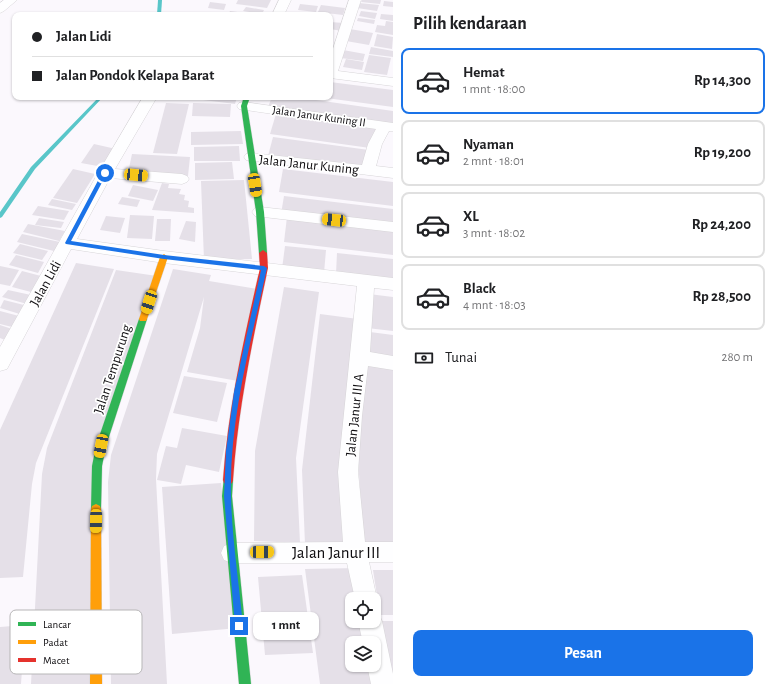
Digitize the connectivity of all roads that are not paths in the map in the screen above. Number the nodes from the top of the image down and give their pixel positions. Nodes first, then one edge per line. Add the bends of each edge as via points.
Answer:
1 (11, 0) edge
2 (285, 0) edge
3 (355, 0) edge
4 (0, 9) edge
5 (279, 12) edge
6 (333, 65) edge
7 (333, 74) edge
8 (393, 82) edge
9 (148, 100) edge
10 (245, 102) edge
11 (389, 126) edge
12 (251, 157) junction
13 (368, 170) junction
14 (105, 173) junction
15 (393, 173) edge
16 (182, 179) dead end
17 (260, 212) junction
18 (393, 227) edge
19 (68, 243) junction
20 (164, 257) junction
21 (264, 268) junction
22 (366, 280) junction
23 (393, 284) edge
24 (360, 358) junction
25 (393, 363) edge
26 (0, 364) edge
27 (355, 551) junction
28 (393, 552) edge
29 (232, 553) junction
30 (364, 592) edge
31 (95, 610) edge
32 (371, 628) edge
33 (96, 674) edge
34 (96, 684) edge
35 (245, 684) edge
36 (383, 684) edge

1 - 4 street
2 - 5 street
3 - 6 street
7 - 8 street
9 - 14 street, Jalan Lidi
10 - 11 street, Jalan Janur Kuning II
10 - 12 street
11 - 13 street, Jalan Janur Kuning via 375,144
12 - 13 street, Jalan Janur Kuning
12 - 17 street
13 - 15 street, Jalan Janur Kuning
14 - 16 street
14 - 19 street, Jalan Lidi
17 - 18 street
17 - 21 street
19 - 20 street
19 - 26 street, Jalan Lidi
20 - 21 street
20 - 31 street, Jalan Tempurung via 101,446 97,466
21 - 22 street
21 - 29 street via 238,392 229,451 227,496
22 - 23 street
22 - 24 street, Jalan Janur III A
24 - 25 street
24 - 27 street, Jalan Janur III A via 348,472
27 - 28 street, Jalan Janur III
27 - 29 street, Jalan Janur III
27 - 30 street, Jalan Janur III A
29 - 35 street
32 - 36 street
33 - 34 street, Jalan Tempurung

